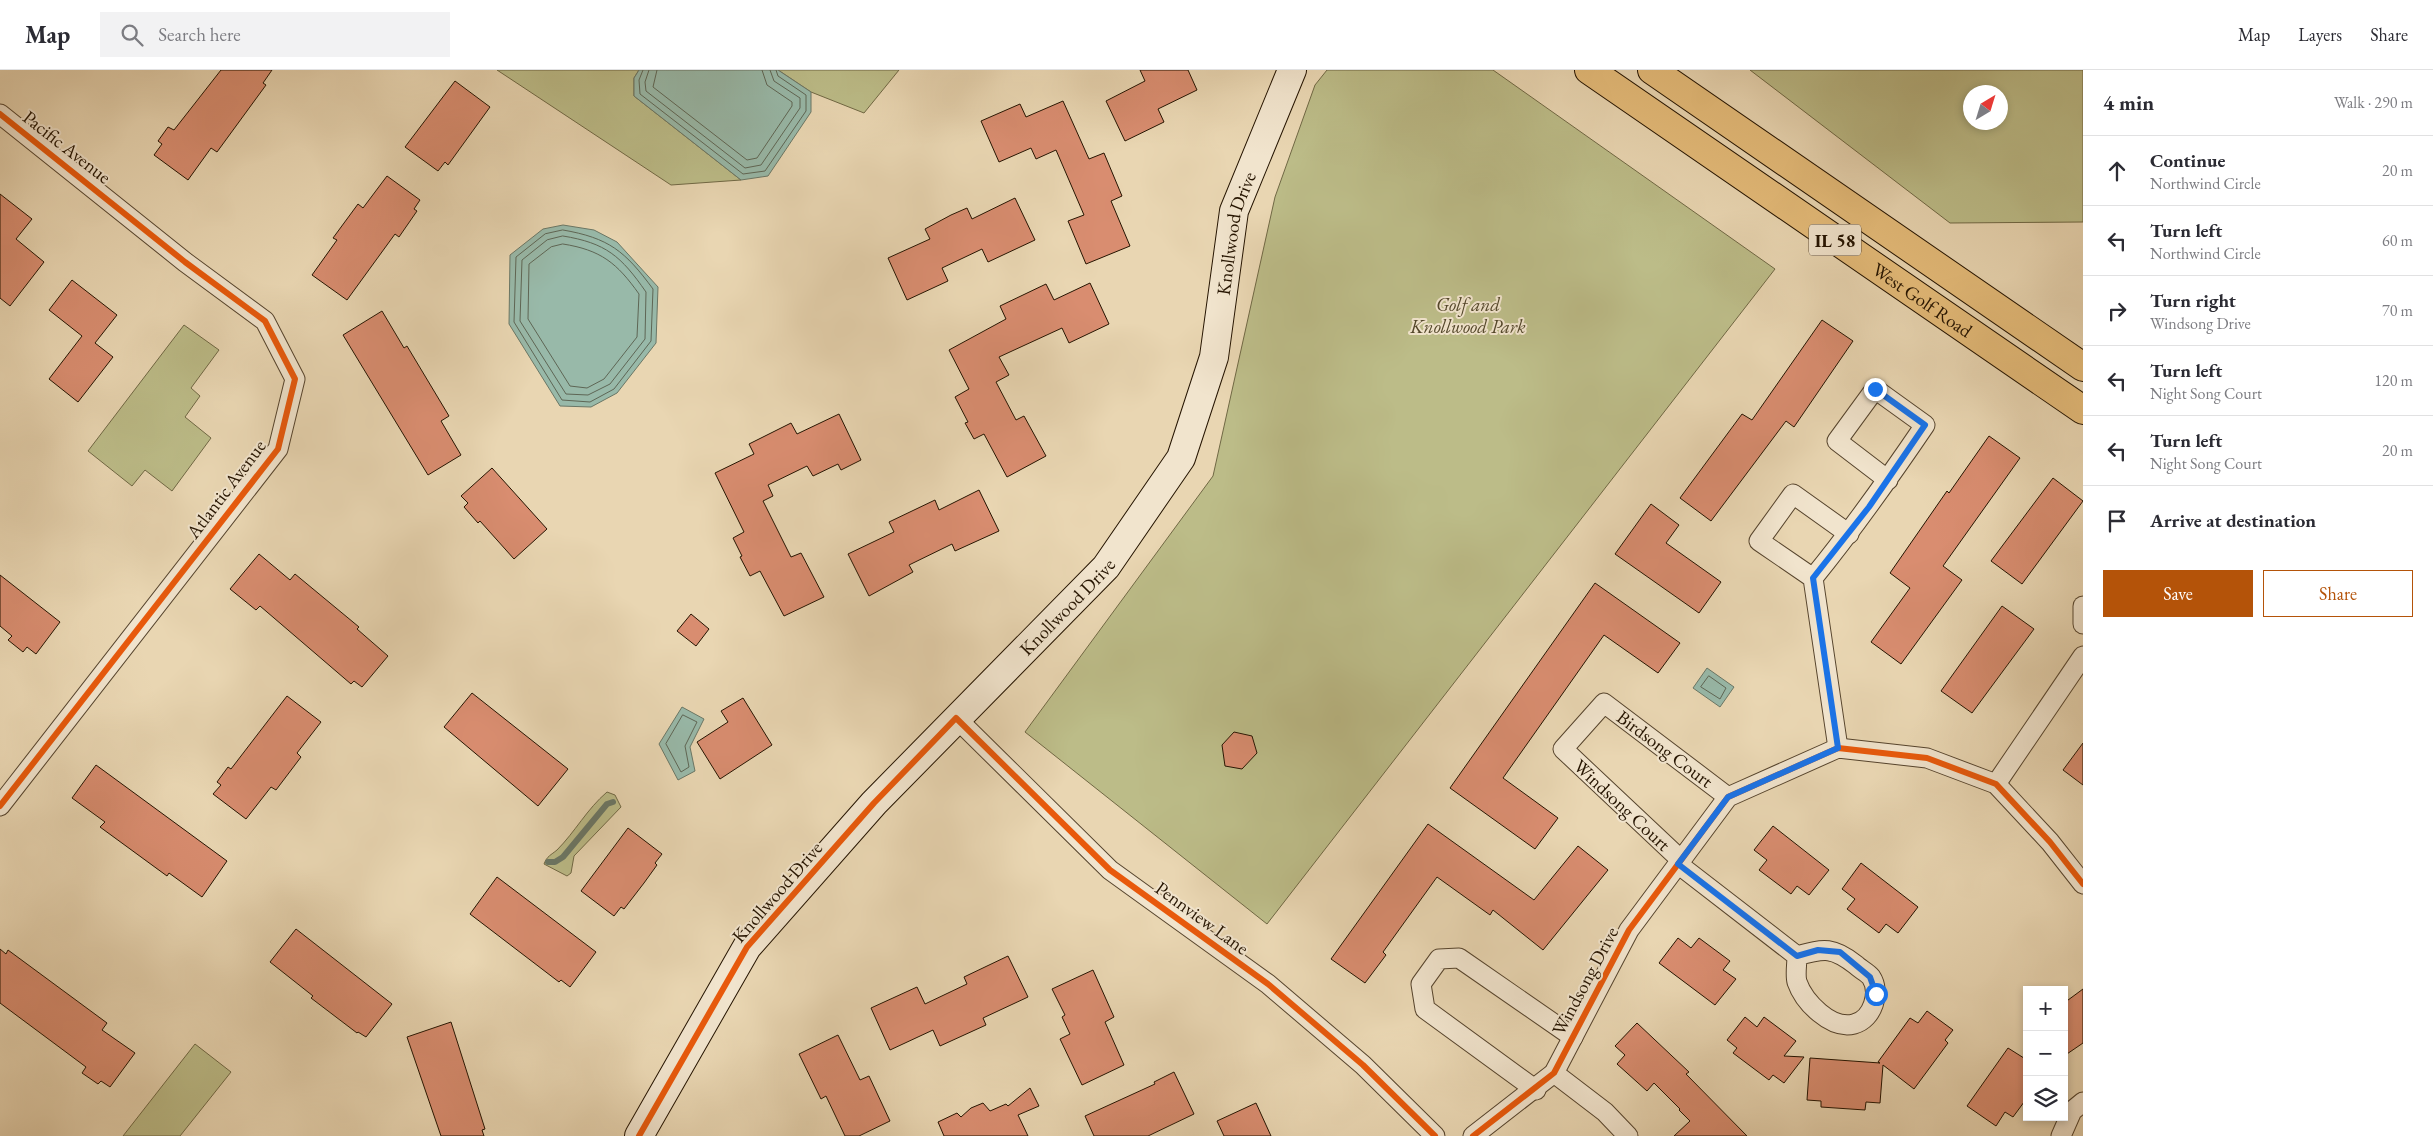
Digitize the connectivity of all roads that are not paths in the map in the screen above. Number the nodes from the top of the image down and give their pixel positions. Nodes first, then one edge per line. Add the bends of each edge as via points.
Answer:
1 (1292, 70) edge
2 (1589, 70) edge
3 (1652, 70) edge
4 (0, 114) edge
5 (115, 204) joint
6 (2083, 367) edge
7 (2083, 410) edge
8 (1888, 480) junction
9 (1849, 534) junction
10 (1813, 578) junction
11 (2083, 606) edge
12 (2083, 624) edge
13 (2083, 656) edge
14 (956, 718) junction
15 (1838, 748) junction
16 (1563, 749) joint
17 (1996, 784) junction
18 (1728, 797) junction
19 (0, 806) edge
20 (1679, 862) junction
21 (2083, 884) edge
22 (1797, 956) junction
23 (1573, 1037) junction
24 (1554, 1073) junction
25 (1536, 1090) junction
26 (2083, 1102) edge
27 (639, 1136) edge
28 (1435, 1136) edge
29 (1473, 1136) edge
30 (1628, 1136) edge
31 (2061, 1136) edge

1 - 14 street, Knollwood Drive via 1234,211 1214,358 1180,458 1106,567
2 - 7 main road, West Golf Road / IL 58
3 - 6 main road, West Golf Road / IL 58
4 - 5 street, Pacific Avenue
5 - 19 street, Atlantic Avenue via 185,262 265,321 295,379 278,448
8 - 8 street via 1925,425 1875,389 1838,441
8 - 9 street
9 - 10 street
9 - 10 street via 1793,494 1759,541
10 - 15 street
11 - 12 street
13 - 17 street
14 - 27 street, Knollwood Drive via 874,803 747,947
14 - 28 street, Pennview Lane via 1110,870 1268,984 1363,1065
15 - 17 street via 1927,758
15 - 18 street, Windsong Drive
16 - 18 street, Birdsong Court via 1604,703
16 - 20 street, Windsong Court
17 - 21 street via 2050,842
18 - 20 street, Windsong Drive
20 - 22 street, Windsong Court
20 - 23 street, Windsong Drive via 1629,930
22 - 22 street via 1796,980 1805,1000 1833,1022 1854,1024 1869,1014 1876,994 1870,977 1840,952 1818,950
23 - 24 street, Windsong Drive
23 - 25 street via 1459,958 1439,959 1421,984 1426,1009
24 - 25 street, Windsong Drive
24 - 30 street via 1605,1112
25 - 29 street, Windsong Drive
26 - 31 street via 2072,1111

